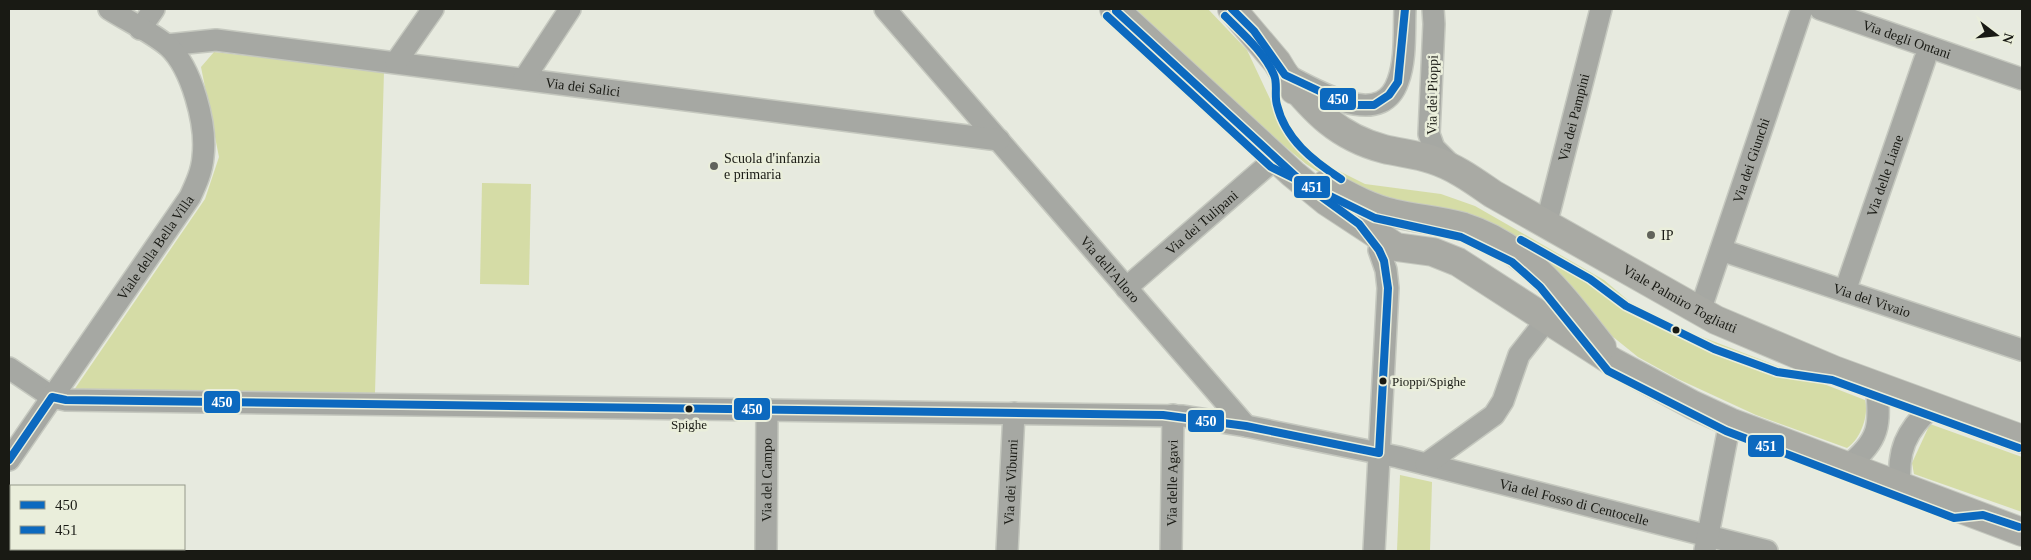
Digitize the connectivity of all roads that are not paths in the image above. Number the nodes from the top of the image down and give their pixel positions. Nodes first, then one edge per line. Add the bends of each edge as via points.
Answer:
1 (109, 9) edge
2 (154, 9) edge
3 (433, 9) edge
4 (570, 9) edge
5 (885, 9) edge
6 (1232, 9) edge
7 (1406, 9) edge
8 (1433, 9) edge
9 (1601, 9) edge
10 (1802, 9) edge
11 (1820, 9) edge
12 (1116, 10) edge
13 (140, 29) junction
14 (167, 46) junction
15 (1925, 60) dead end
16 (396, 62) junction
17 (1285, 74) junction
18 (524, 79) junction
19 (2022, 79) edge
20 (999, 140) junction
21 (1276, 158) junction
22 (1458, 171) junction
23 (1304, 184) junction
24 (1493, 194) junction
25 (1359, 224) junction
26 (1546, 224) junction
27 (1379, 250) junction
28 (1721, 250) junction
29 (1126, 288) junction
30 (1845, 291) junction
31 (1700, 312) junction
32 (1541, 327) junction
33 (2022, 350) edge
34 (1613, 362) junction
35 (9, 368) edge
36 (1876, 385) junction
37 (52, 397) junction
38 (1932, 406) junction
39 (767, 409) junction
40 (1014, 412) junction
41 (1173, 416) junction
42 (1730, 422) junction
43 (1246, 426) junction
44 (2022, 439) edge
45 (1379, 453) junction
46 (9, 460) edge
47 (1426, 464) junction
48 (1847, 466) junction
49 (1900, 488) junction
50 (2022, 532) edge
51 (1706, 544) edge
52 (766, 551) edge
53 (1007, 551) edge
54 (1171, 551) edge
55 (1374, 551) edge
56 (1768, 551) edge

1 - 13 street
2 - 13 street
3 - 16 street
4 - 18 street
5 - 20 street, Via dell'Alloro
6 - 17 main road, Viale Palmiro Togliatti via 1254,31
7 - 17 street via 1400,76 1394,90 1383,101 1366,106 1344,102
8 - 22 street, Via dei Pioppi via 1430,134 1434,148
9 - 26 street, Via dei Pampini
10 - 28 street, Via dei Giunchi
11 - 19 street, Via degli Ontani
12 - 21 main road
13 - 14 street, Viale della Bella Villa
14 - 16 street, Via dei Salici via 216,40
14 - 37 street, Viale della Bella Villa via 185,69 201,119 204,139 200,171 190,197
15 - 30 street, Via delle Liane
16 - 18 street, Via dei Salici
17 - 22 main road, Viale Palmiro Togliatti via 1323,119 1350,136 1381,148 1426,157
17 - 24 main road, Viale Palmiro Togliatti via 1313,126 1336,145 1372,163 1436,173
18 - 20 street, Via dei Salici
20 - 29 street, Via dell'Alloro
21 - 23 main road
21 - 29 street, Via dei Tulipani
21 - 34 main road via 1379,209 1464,227 1518,254 1547,280
22 - 24 main road, Viale Palmiro Togliatti
23 - 25 main road
23 - 34 main road via 1388,228 1433,236 1470,250 1531,292
24 - 26 main road, Viale Palmiro Togliatti
25 - 27 main road
25 - 34 main road via 1396,247 1433,252 1458,262
26 - 31 main road, Viale Palmiro Togliatti
27 - 32 main road via 1451,277
27 - 45 street via 1388,288
28 - 30 street, Via del Vivaio
28 - 31 street, Via dei Giunchi
29 - 43 street, Via dell'Alloro
30 - 33 street, Via del Vivaio
31 - 36 main road, Viale Palmiro Togliatti
32 - 34 main road
32 - 47 street via 1516,361 1503,402 1494,415
34 - 42 main road
35 - 37 street
36 - 38 main road, Viale Palmiro Togliatti
36 - 48 street via 1880,421 1875,437 1866,450
37 - 39 street via 66,400
37 - 46 street, Viale della Bella Villa
38 - 44 main road, Viale Palmiro Togliatti
38 - 49 street via 1916,422 1905,440 1900,459
39 - 40 street
39 - 52 street, Via del Campo
40 - 41 street
40 - 53 street, Via dei Viburni
41 - 43 street
41 - 54 street, Via delle Agavi
42 - 48 main road
42 - 51 street
43 - 45 street
45 - 47 street, Via del Fosso di Centocelle
45 - 55 street
47 - 51 street, Via del Fosso di Centocelle
48 - 49 main road
49 - 50 main road
51 - 56 street, Via del Fosso di Centocelle

